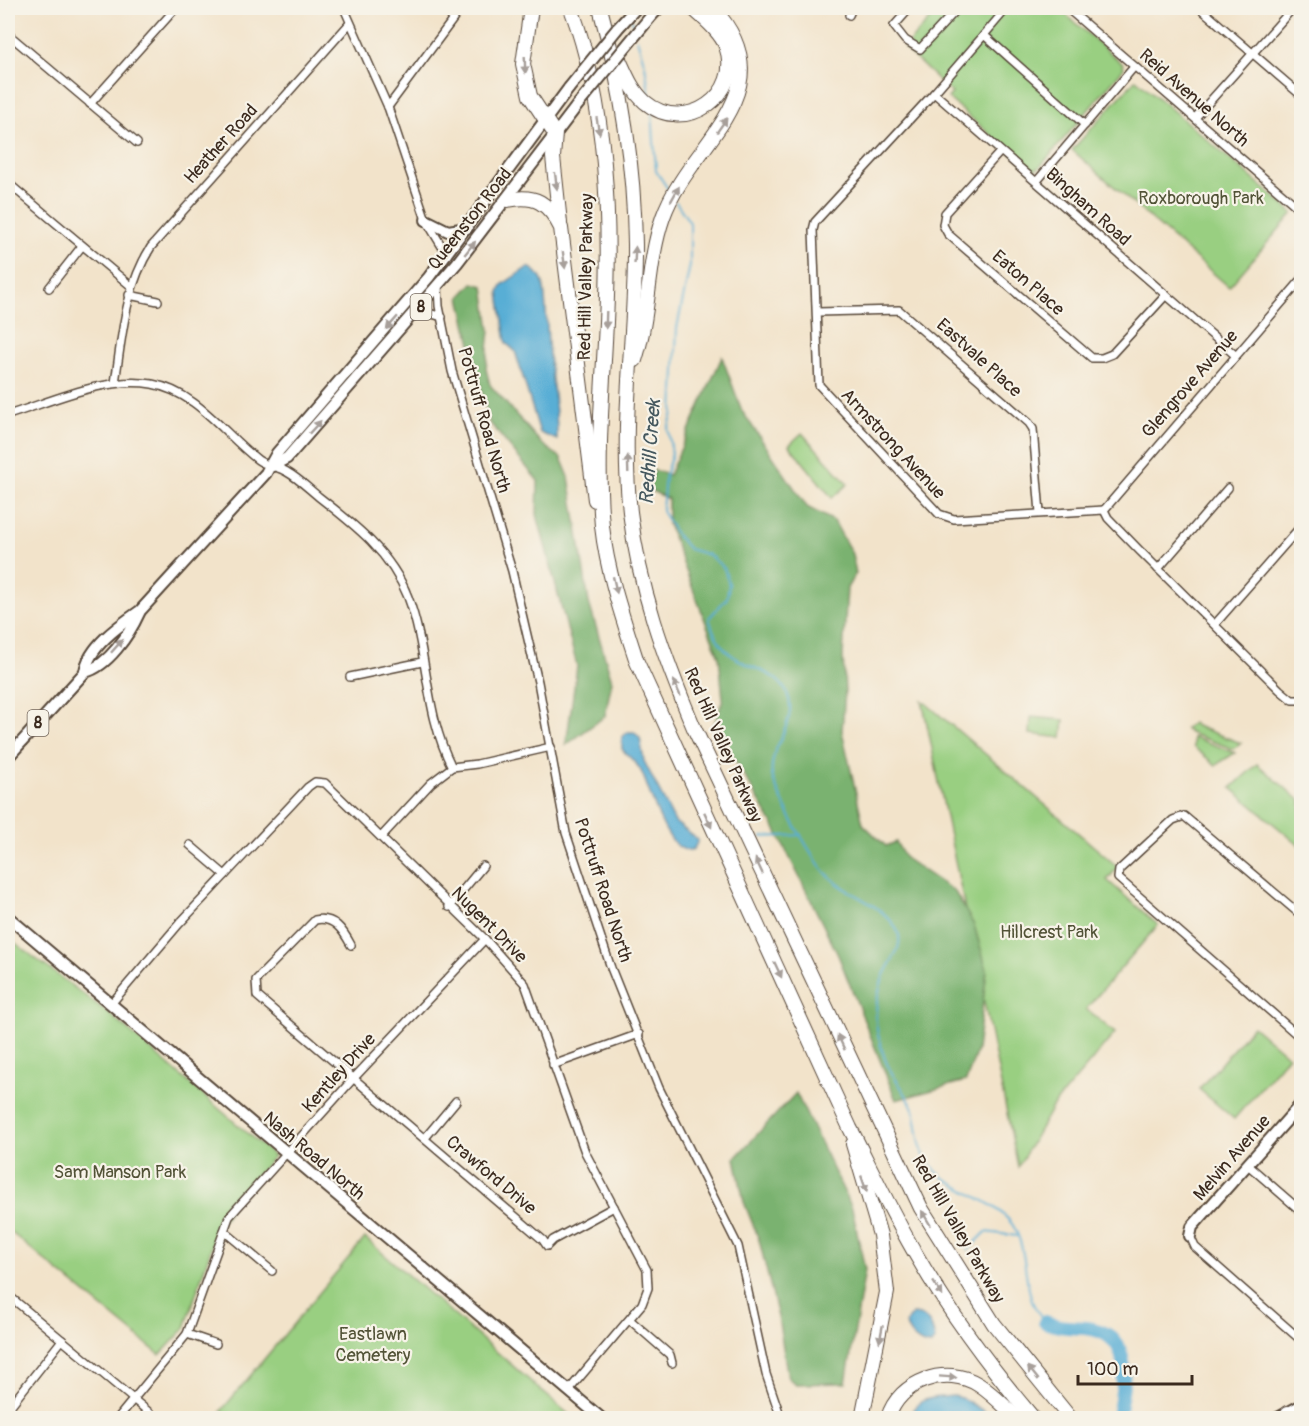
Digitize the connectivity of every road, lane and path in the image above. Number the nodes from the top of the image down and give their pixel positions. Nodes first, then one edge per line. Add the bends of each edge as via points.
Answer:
1 (162, 8) edge
2 (176, 8) edge
3 (344, 8) edge
4 (531, 8) edge
5 (571, 8) edge
6 (600, 8) edge
7 (636, 8) edge
8 (693, 8) edge
9 (714, 8) edge
10 (910, 8) edge
11 (958, 8) edge
12 (1007, 8) edge
13 (1067, 8) edge
14 (1200, 8) edge
15 (1293, 8) edge
16 (655, 11) edge
17 (170, 14) junction
18 (457, 14) dead end
19 (350, 23) junction
20 (8, 34) edge
21 (607, 34) junction
22 (984, 35) junction
23 (1252, 53) junction
24 (1134, 67) junction
25 (934, 93) junction
26 (1302, 96) edge
27 (90, 104) junction
28 (387, 107) junction
29 (1195, 118) junction
30 (544, 119) junction
31 (1085, 125) junction
32 (555, 135) junction
33 (137, 143) dead end
34 (1000, 152) junction
35 (1037, 181) junction
36 (8, 183) edge
37 (14, 189) junction
38 (8, 196) edge
39 (508, 200) junction
40 (1302, 211) edge
41 (426, 220) junction
42 (467, 228) junction
43 (561, 228) junction
44 (82, 246) junction
45 (447, 255) junction
46 (1302, 279) edge
47 (131, 286) junction
48 (438, 286) junction
49 (49, 288) dead end
50 (129, 295) junction
51 (1166, 295) junction
52 (158, 301) dead end
53 (419, 310) junction
54 (818, 312) junction
55 (442, 317) junction
56 (1235, 355) junction
57 (630, 377) junction
58 (115, 383) junction
59 (8, 415) edge
60 (272, 466) junction
61 (1228, 488) dead end
62 (1104, 510) junction
63 (1040, 513) junction
64 (1302, 525) edge
65 (603, 527) junction
66 (1158, 569) junction
67 (1216, 623) junction
68 (422, 662) junction
69 (350, 677) dead end
70 (1300, 701) edge
71 (551, 747) junction
72 (8, 757) edge
73 (453, 767) junction
74 (381, 837) junction
75 (190, 845) dead end
76 (483, 866) dead end
77 (225, 875) junction
78 (449, 907) junction
79 (1302, 916) edge
80 (8, 917) edge
81 (485, 939) junction
82 (351, 945) dead end
83 (111, 1004) junction
84 (639, 1034) junction
85 (1302, 1039) edge
86 (553, 1065) junction
87 (353, 1079) junction
88 (456, 1101) dead end
89 (1302, 1103) edge
90 (850, 1128) junction
91 (425, 1138) junction
92 (286, 1154) junction
93 (1248, 1165) junction
94 (614, 1207) junction
95 (1302, 1212) edge
96 (224, 1231) junction
97 (1190, 1236) joint
98 (272, 1271) dead end
99 (8, 1295) edge
100 (630, 1320) junction
101 (187, 1334) junction
102 (62, 1340) junction
103 (1302, 1341) edge
104 (216, 1344) dead end
105 (672, 1363) dead end
106 (568, 1390) junction
107 (134, 1399) junction
108 (1302, 1405) edge
109 (8, 1409) edge
110 (1286, 1417) edge
111 (118, 1419) edge
112 (156, 1419) edge
113 (601, 1419) edge
114 (781, 1419) edge
115 (862, 1419) edge
116 (888, 1419) edge
117 (1017, 1419) edge
118 (1033, 1419) edge
119 (1070, 1419) edge

1 - 17 street
2 - 17 street
3 - 19 street
4 -> 30 highway via 523,64 530,96
5 -> 65 highway, Red Hill Valley Parkway via 596,114 605,188 606,297 600,444
6 - 21 highway, Red Hill Valley Parkway
7 - 30 main road, Queenston Road / 8, bridge
8 - 21 highway via 725,45 729,72 722,91 710,105 694,114 669,114 639,96
57 -> 9 highway via 643,335 663,215 687,172 732,110 741,79 741,60 734,37
10 - 11 street via 894,26 905,40 920,49
12 - 22 street
13 - 24 street, Reid Avenue North
14 - 23 street
15 - 23 street
16 - 32 main road, Queenston Road / 8, bridge
17 - 27 street
18 - 28 street
19 - 28 street
19 - 47 street, Heather Road via 151,247
20 - 27 street
57 -> 21 highway, Red Hill Valley Parkway via 635,245 632,190 624,115
22 - 25 street
22 - 31 street
23 - 26 street
23 - 29 street
24 - 29 street, Reid Avenue North
24 - 31 street
25 - 34 street, Bingham Road
25 - 54 street, Armstrong Avenue via 815,222
27 - 33 street
28 - 41 street
29 - 40 street, Reid Avenue North
30 - 32 highway
30 - 42 main road, Queenston Road / 8
31 - 35 street
32 - 39 main road, Queenston Road / 8
32 -> 43 highway via 553,157
34 - 35 street, Bingham Road
34 - 51 street, Eaton Place via 945,213 943,225 957,242 1092,358 1112,354
35 - 51 street, Bingham Road
36 - 37 street
37 - 38 street
37 - 44 street
39 - 43 highway via 523,196 539,200 550,209
48 -> 39 main road, Queenston Road / 8
41 - 42 main road via 448,231
41 - 45 street
42 - 45 main road, Queenston Road / 8
43 -> 65 highway via 593,493
44 - 47 street
44 - 49 street
45 -> 60 main road, Queenston Road / 8 via 277,453
46 - 56 street, Glengrove Avenue
47 - 50 street, Heather Road
48 - 53 main road, Queenston Road / 8
48 - 55 street, Pottruff Road North
50 - 52 street
50 - 58 street, Heather Road
51 - 56 street, Bingham Road
53 - 55 street
60 -> 53 main road, Queenston Road / 8 via 287,458
54 - 63 street, Eastvale Place via 898,310 907,314 1029,423 1033,429
54 - 63 street, Armstrong Avenue via 819,385 939,514 954,519
55 - 71 street, Pottruff Road North via 452,371 512,571
56 - 62 street, Glengrove Avenue
119 -> 57 highway, Red Hill Valley Parkway via 994,1324 921,1209 685,706 646,599 632,522 627,458
58 - 59 street
58 - 60 street via 154,385 173,391 206,412 260,462
60 - 68 street via 286,471 352,523 381,552 408,597
60 - 72 main road, Queenston Road / 8 via 140,611 131,630 96,669 85,672
61 - 66 street
62 - 63 street, Armstrong Avenue
62 - 66 street via 1107,518
64 - 67 street
65 -> 90 highway, Red Hill Valley Parkway via 622,615 637,662
66 - 67 street
67 - 70 street via 1280,690
68 - 69 street
68 - 73 street via 439,741
71 - 73 street
71 - 84 street, Pottruff Road North via 566,833 611,968
73 - 74 street via 431,783
74 - 77 street, Nugent Drive via 325,783 315,782
74 - 78 street, Nugent Drive
75 - 77 street
76 - 78 street
77 - 83 street, Nugent Drive
78 - 81 street, Nugent Drive
79 - 85 street via 1183,816 1173,820 1121,868 1118,878
80 - 83 main road, Nash Road North
81 - 86 street, Nugent Drive via 525,984
81 - 87 street, Kentley Drive
82 - 87 street, Crawford Drive via 343,929 333,922 315,920 256,980 254,989 263,1002
83 - 92 main road, Nash Road North
84 - 86 street
84 - 114 street, Pottruff Road North via 659,1088 738,1246 766,1374
86 - 94 street, Nugent Drive via 581,1143
87 - 91 street, Crawford Drive
87 - 92 street, Kentley Drive
88 - 91 street
89 - 93 main road, Melvin Avenue
90 -> 115 highway via 880,1235 886,1273 884,1317
90 -> 118 highway, Red Hill Valley Parkway via 918,1259
91 - 94 street, Crawford Drive via 547,1246
92 - 96 street, Kentley Drive via 229,1217
92 - 106 main road, Nash Road North
93 - 95 street
93 - 97 main road, Melvin Avenue via 1192,1227
94 - 100 street, Nugent Drive via 647,1270 648,1288
96 - 98 street
96 - 101 street, Kentley Drive
97 - 103 street via 1195,1247
99 - 102 street
100 - 105 street via 670,1355
100 - 106 street, Nugent Drive
101 - 104 street
101 - 107 street, Kentley Drive
102 - 107 street
102 - 109 street
106 - 113 main road, Nash Road North
107 - 111 street, Kentley Drive
107 - 112 street
108 - 110 main road
116 -> 117 highway via 902,1394 915,1384 945,1376 979,1385

